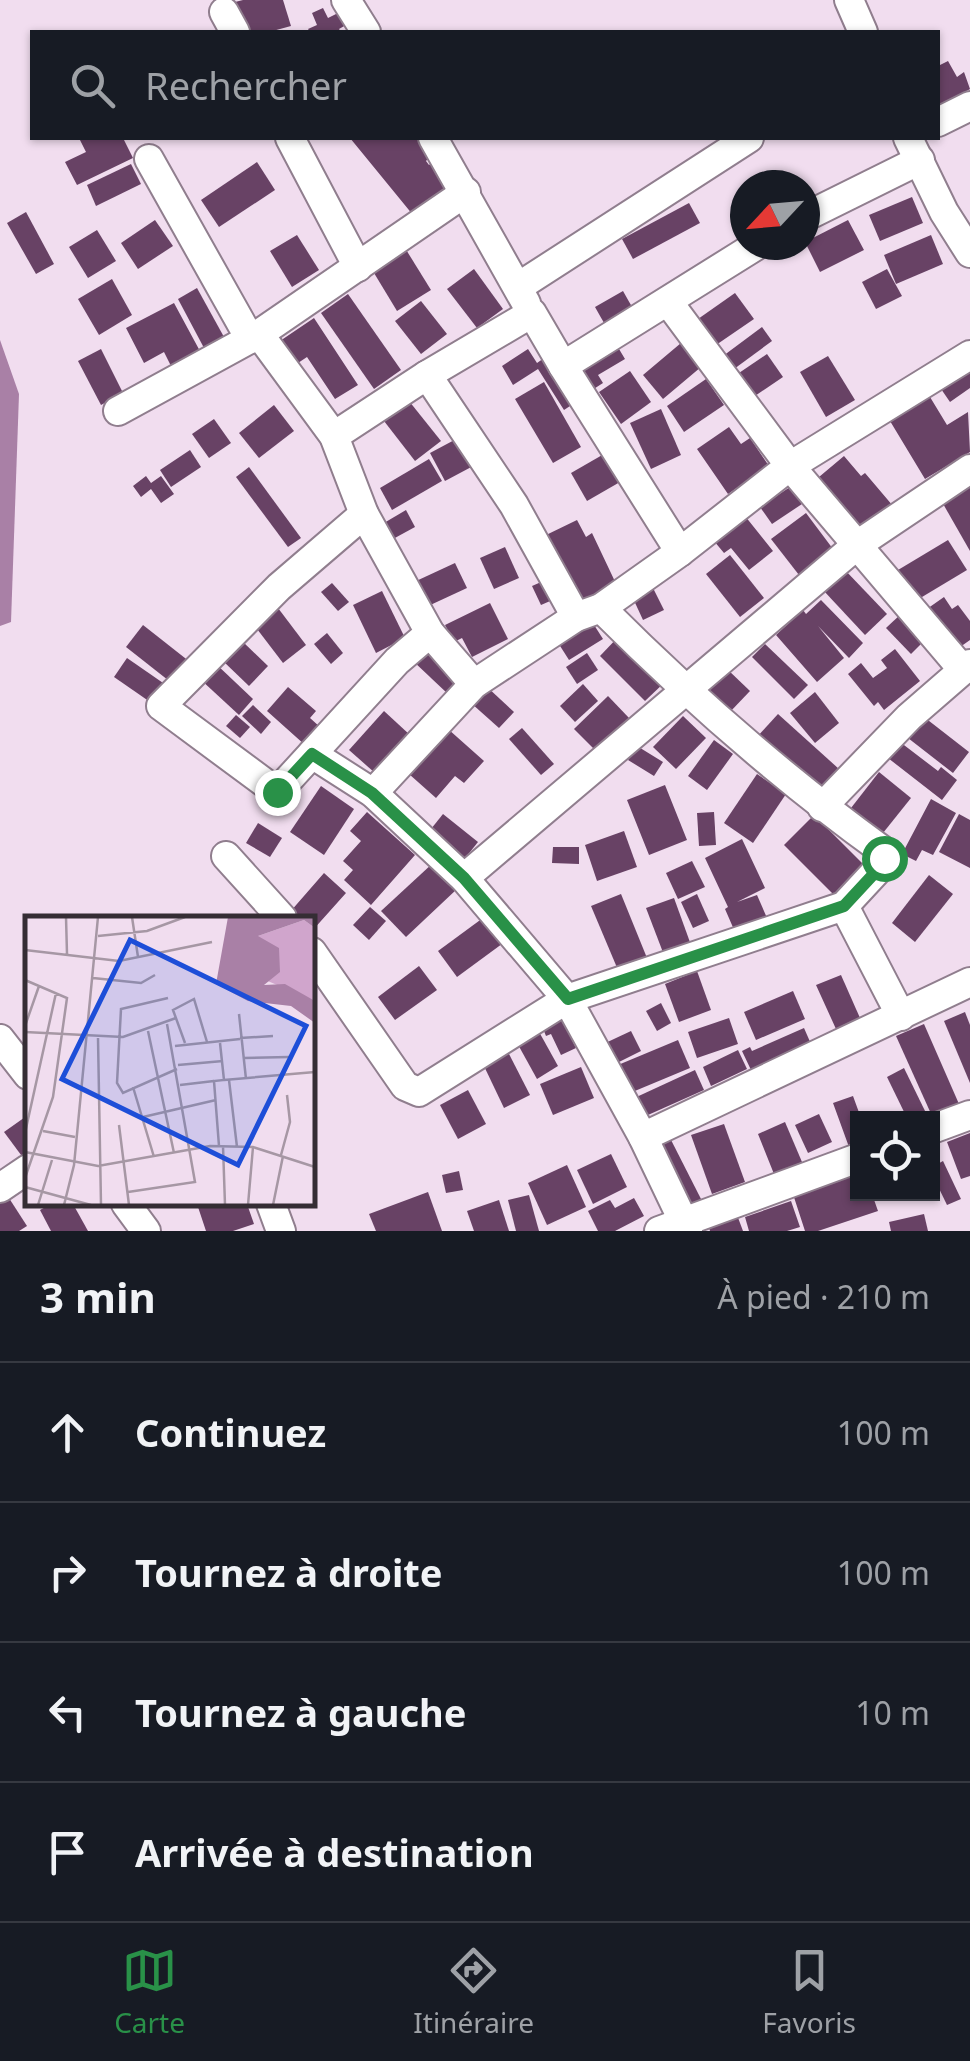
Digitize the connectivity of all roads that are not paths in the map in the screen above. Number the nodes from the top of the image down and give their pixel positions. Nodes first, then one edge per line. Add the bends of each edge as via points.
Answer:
1 (346, 0) edge
2 (848, 0) edge
3 (365, 30) edge
4 (862, 30) edge
5 (970, 106) edge
6 (940, 121) edge
7 (291, 140) edge
8 (433, 140) edge
9 (747, 140) edge
10 (914, 149) edge
11 (149, 159) dead end
12 (466, 192) junction
13 (820, 208) edge
14 (970, 253) edge
15 (734, 260) edge
16 (358, 267) junction
17 (518, 287) junction
18 (669, 303) junction
19 (532, 313) junction
20 (254, 337) junction
21 (970, 355) edge
22 (563, 366) junction
23 (427, 375) junction
24 (118, 411) dead end
25 (334, 436) junction
26 (790, 466) junction
27 (970, 468) edge
28 (364, 514) junction
29 (857, 545) junction
30 (680, 552) junction
31 (588, 612) junction
32 (430, 633) junction
33 (966, 667) edge
34 (474, 684) junction
35 (683, 689) junction
36 (312, 754) junction
37 (372, 793) junction
38 (822, 807) junction
39 (226, 856) dead end
40 (464, 878) junction
41 (844, 906) junction
42 (280, 916) edge
43 (315, 956) edge
44 (970, 982) edge
45 (568, 999) junction
46 (900, 1016) junction
47 (0, 1039) edge
48 (25, 1071) edge
49 (970, 1116) edge
50 (940, 1126) edge
51 (643, 1137) junction
52 (850, 1161) edge
53 (25, 1171) edge
54 (0, 1188) edge
55 (127, 1206) edge
56 (272, 1206) edge
57 (677, 1228) edge
58 (146, 1231) edge
59 (281, 1231) edge

1 - 3 street
2 - 4 street
5 - 6 street
7 - 16 street
8 - 12 street
9 - 17 street
10 - 13 street
10 - 14 street
11 - 20 street
12 - 16 street
12 - 17 street
15 - 18 street
16 - 20 street
17 - 19 street
18 - 22 street
18 - 26 street
19 - 22 street
19 - 23 street
20 - 24 street
20 - 25 street
21 - 26 street
22 - 30 street
23 - 25 street
23 - 31 street
25 - 28 street
26 - 29 street
26 - 30 street
27 - 29 street
28 - 32 street
28 - 36 street via 279,586 161,706 277,792
29 - 33 street
29 - 35 street
30 - 31 street
31 - 34 street
31 - 35 street
32 - 34 street
32 - 36 street
33 - 38 street
34 - 37 street
35 - 38 street
35 - 40 street
36 - 37 street
37 - 40 street
38 - 41 street via 884,858
39 - 42 street
40 - 45 street
41 - 45 street
41 - 46 street
43 - 45 street via 405,1086 419,1092
44 - 46 street
45 - 51 street
46 - 51 street
47 - 48 street
49 - 50 street
51 - 57 street
52 - 57 street
53 - 54 street
55 - 58 street
56 - 59 street

